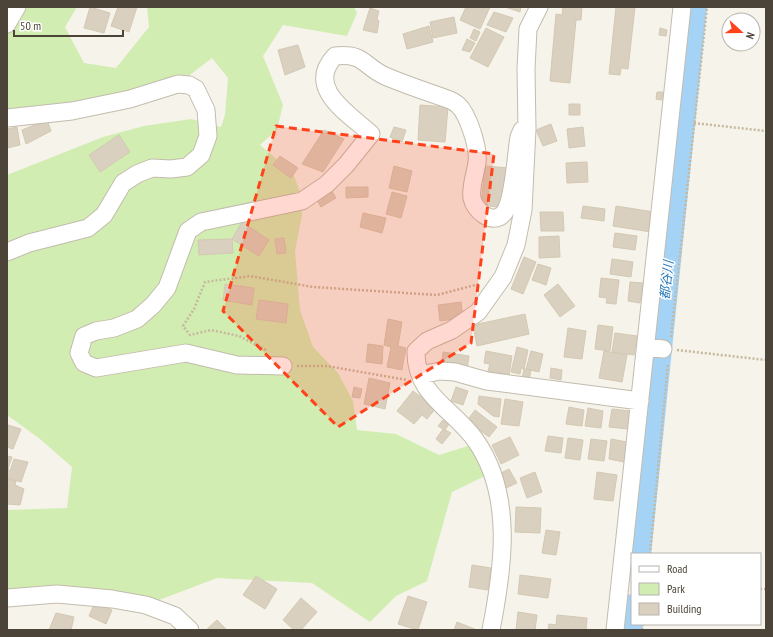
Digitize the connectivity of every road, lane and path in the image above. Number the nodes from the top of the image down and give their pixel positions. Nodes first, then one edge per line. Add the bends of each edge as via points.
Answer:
1 (17, 7) edge
2 (539, 7) edge
3 (682, 7) edge
4 (707, 7) edge
5 (7, 24) edge
6 (7, 118) edge
7 (694, 123) junction
8 (527, 129) junction
9 (766, 131) edge
10 (7, 252) edge
11 (503, 277) junction
12 (658, 348) junction
13 (766, 360) edge
14 (283, 366) junction
15 (420, 375) junction
16 (640, 401) junction
17 (650, 553) edge
18 (7, 598) edge
19 (190, 630) edge
20 (491, 630) edge
21 (614, 630) edge

1 - 5 street
2 - 8 street via 528,29
3 - 12 street
4 - 7 path
6 - 10 street via 72,111 130,99 178,84 189,85 196,90 206,110 208,136 201,155 187,167 152,168 122,183 104,215 88,228 29,243
7 - 9 path
7 - 12 path
8 - 11 street via 523,210 516,244
8 - 14 street via 522,130 519,136 509,205 503,215 494,218 484,215 475,207 471,197 478,160 476,145 458,105 384,75 350,54 335,56 327,64 324,85 332,99 371,134 346,164 327,184 302,200 201,222 188,231 167,288 153,305 136,319 84,336 79,353 84,363 96,368 186,353 237,365
11 - 14 path via 437,296 313,287 250,276 205,282 194,309 183,326 190,334 211,330 239,336 263,348
11 - 15 street via 478,312 452,330 427,341 416,351
12 - 13 path
12 - 16 street
12 - 17 path
14 - 15 path via 327,366 409,381
15 - 16 street via 440,371 455,372 487,381
15 - 20 street via 428,393 456,417 477,441 492,472 500,505 502,549 497,602
16 - 21 street
18 - 19 street via 57,594 112,599 146,605 175,616

